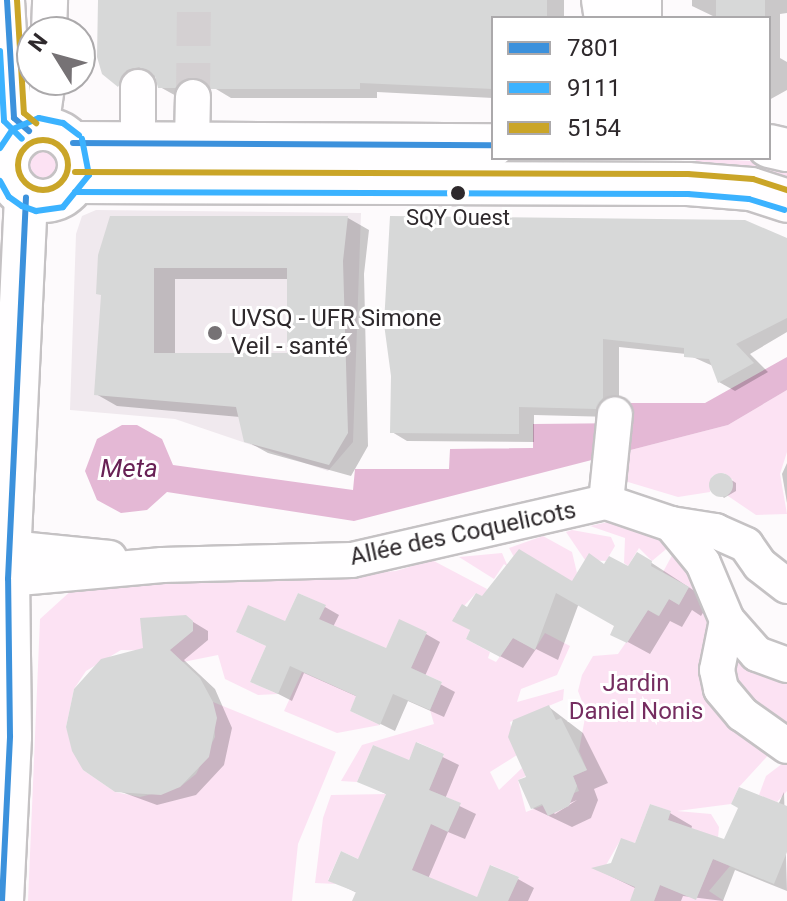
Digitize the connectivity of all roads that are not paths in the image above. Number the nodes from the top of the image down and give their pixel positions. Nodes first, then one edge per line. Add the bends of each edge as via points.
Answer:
1 (7, 0) edge
2 (138, 87) dead end
3 (48, 96) edge
4 (193, 97) tunnel mouth
5 (138, 142) junction
6 (192, 143) junction
7 (491, 145) edge
8 (49, 164) junction
9 (623, 172) edge
10 (161, 185) junction
11 (787, 201) edge
12 (615, 414) dead end
13 (612, 504) junction
14 (671, 524) junction
15 (18, 564) junction
16 (787, 586) edge
17 (727, 620) junction
18 (787, 665) edge
19 (787, 746) edge
20 (2, 901) edge

1 - 8 street via 14,118
2 - 5 street
3 - 8 street
4 - 6 street
5 - 6 main road
5 - 8 main road
6 - 7 main road
6 - 10 street via 184,163
8 - 10 main road
8 - 15 main road
9 - 10 main road
9 - 11 main road via 723,185
12 - 13 street
13 - 14 street
13 - 15 street, Allée des Coquelicots via 352,560
14 - 16 street via 715,531 746,545 760,565
14 - 17 street via 703,563
15 - 20 main road via 26,637 10,736
17 - 18 street via 757,654
17 - 19 street via 717,670 721,689 742,714

